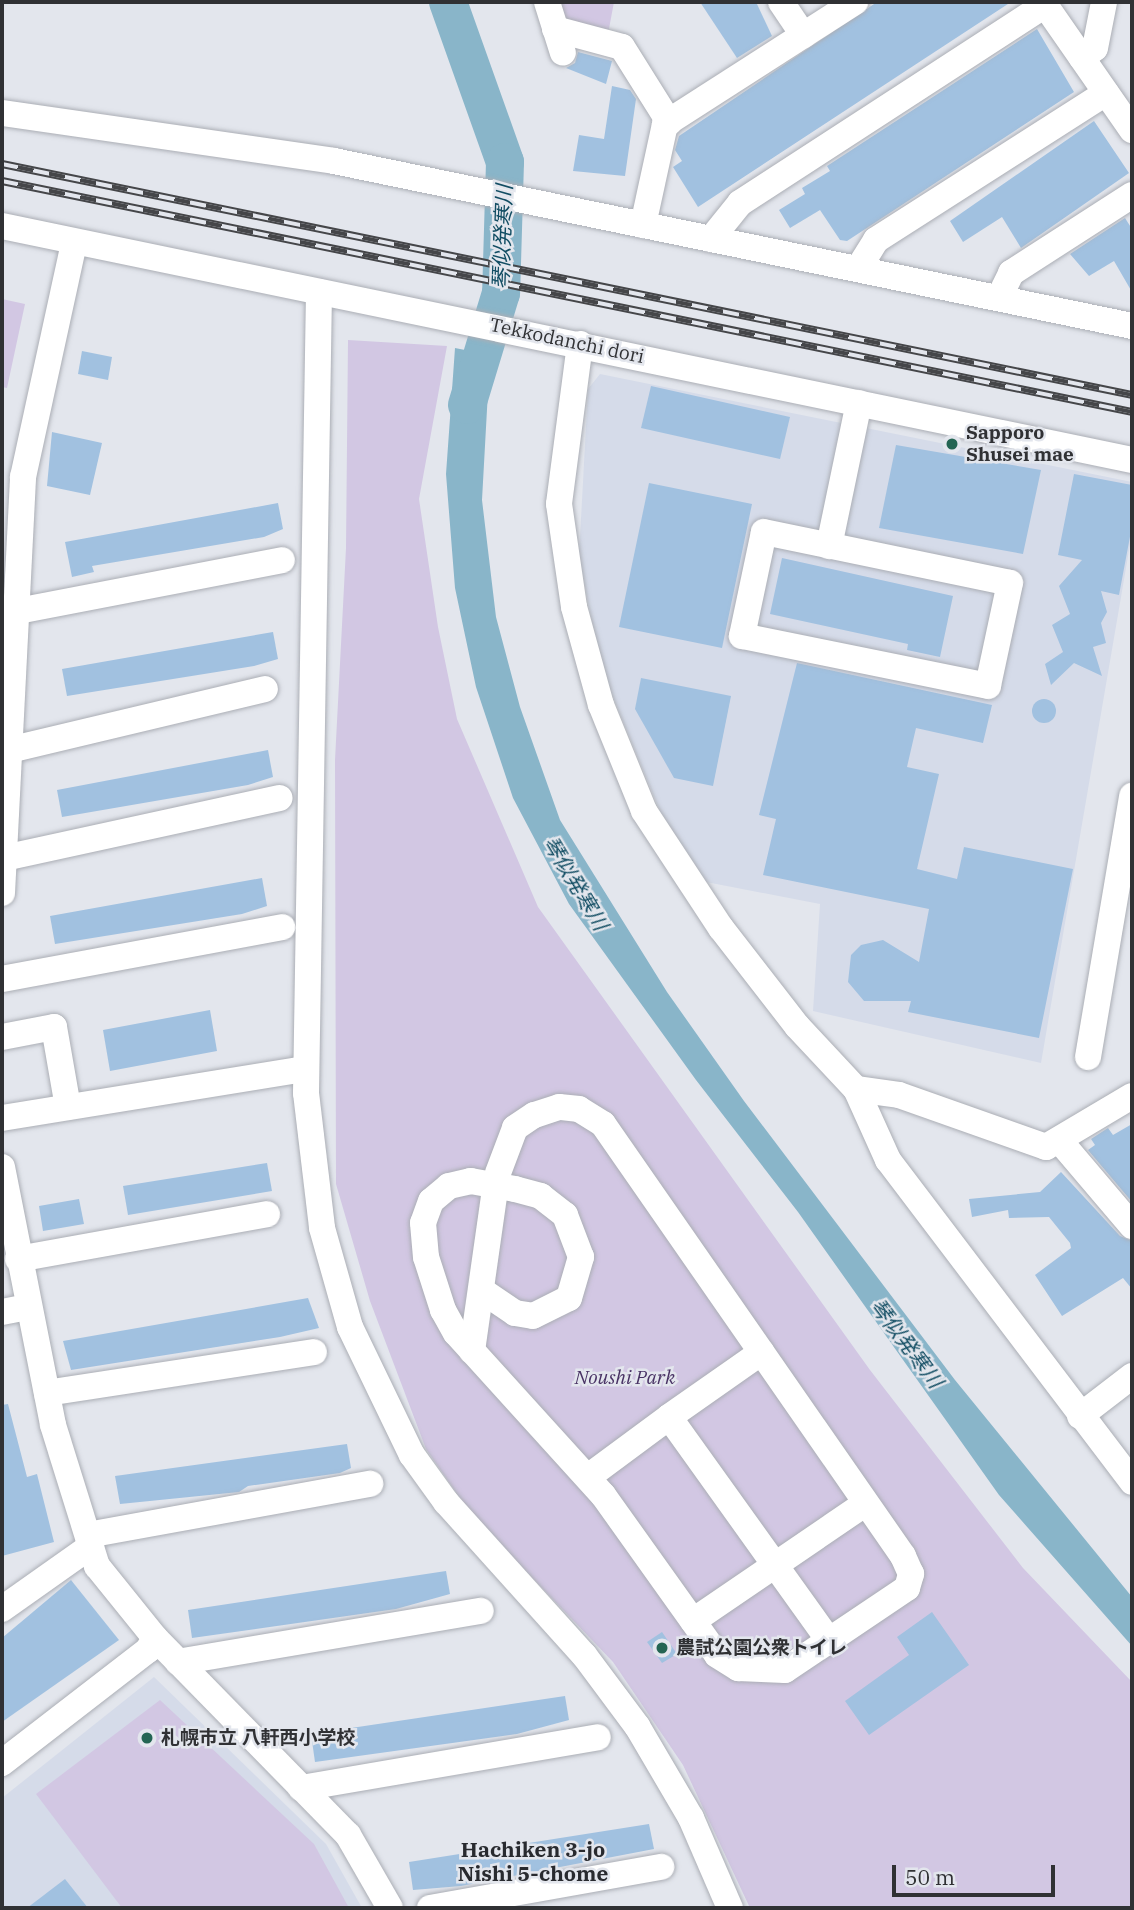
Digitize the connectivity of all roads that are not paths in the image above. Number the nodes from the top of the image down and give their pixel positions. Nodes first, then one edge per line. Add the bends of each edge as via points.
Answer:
1 (547, 2) edge
2 (781, 2) edge
3 (855, 2) edge
4 (1104, 2) edge
5 (1044, 3) edge
6 (803, 35) junction
7 (1083, 58) junction
8 (1106, 93) junction
9 (2, 113) edge
10 (669, 122) junction
11 (1132, 130) edge
12 (1132, 195) edge
13 (643, 225) junction
14 (2, 226) edge
15 (711, 239) junction
16 (74, 243) junction
17 (858, 269) junction
18 (319, 292) junction
19 (999, 298) junction
20 (1132, 326) edge
21 (570, 342) junction
22 (859, 403) junction
23 (1132, 460) edge
24 (12, 479) edge
25 (829, 546) junction
26 (282, 560) dead end
27 (9, 612) edge
28 (6, 680) edge
29 (265, 689) dead end
30 (9, 750) junction
31 (1132, 796) edge
32 (280, 798) dead end
33 (1130, 822) edge
34 (4, 859) junction
35 (2, 892) edge
36 (1122, 897) edge
37 (282, 927) dead end
38 (2, 979) edge
39 (2, 1037) edge
40 (1088, 1057) dead end
41 (306, 1069) junction
42 (856, 1089) junction
43 (1132, 1096) edge
44 (68, 1107) junction
45 (2, 1118) edge
46 (1059, 1140) junction
47 (2, 1167) edge
48 (268, 1214) dead end
49 (1132, 1226) edge
50 (18, 1259) junction
51 (481, 1290) junction
52 (28, 1307) junction
53 (2, 1312) edge
54 (471, 1351) junction
55 (314, 1352) dead end
56 (762, 1352) junction
57 (1132, 1376) edge
58 (47, 1393) junction
59 (1080, 1416) junction
60 (669, 1417) junction
61 (587, 1477) junction
62 (1132, 1482) edge
63 (370, 1485) dead end
64 (866, 1503) junction
65 (90, 1541) junction
66 (776, 1566) junction
67 (2, 1609) edge
68 (481, 1611) dead end
69 (693, 1622) junction
70 (155, 1638) junction
71 (830, 1642) junction
72 (178, 1662) junction
73 (598, 1737) dead end
74 (2, 1763) edge
75 (301, 1788) junction
76 (661, 1867) dead end
77 (390, 1908) edge
78 (430, 1908) edge
79 (730, 1908) edge

1 - 10 street via 559,41 621,47
2 - 6 street
3 - 6 street
4 - 7 street via 1095,48
5 - 7 street
5 - 15 street via 740,203
6 - 10 street
7 - 8 street
8 - 11 street
8 - 17 street via 876,240
9 - 13 street via 425,179
10 - 13 street
12 - 19 street via 1010,273
13 - 15 street
14 - 16 street, Tekkodanchi dori
15 - 17 street
16 - 18 street, Tekkodanchi dori
16 - 24 street
17 - 19 street
18 - 21 street, Tekkodanchi dori
18 - 41 street
19 - 20 street
21 - 22 street, Tekkodanchi dori
21 - 42 street via 559,504 574,607 601,705 644,811 714,918 797,1026
22 - 23 street, Tekkodanchi dori
22 - 25 street
24 - 27 street
25 - 25 street via 764,532 742,636 988,686 1010,583
26 - 27 street
27 - 28 street
28 - 30 street
29 - 30 street
30 - 34 street
31 - 33 street
32 - 34 street
33 - 36 street
34 - 35 street
36 - 40 street
37 - 38 street
39 - 44 street via 54,1027
41 - 44 street
41 - 79 street via 311,1170 322,1228 350,1327 378,1394 446,1502 584,1655 636,1726 691,1818
42 - 46 street via 899,1095 1046,1147
42 - 59 street via 888,1160
43 - 46 street
44 - 45 street
46 - 49 street
47 - 50 street
48 - 50 street
50 - 52 street
51 - 54 street
51 - 54 street via 515,1313 533,1316 569,1298 581,1257 565,1215 541,1196 471,1181 449,1186 430,1201 423,1223 426,1257 443,1310
51 - 56 street via 496,1185 515,1128 534,1115 559,1107 579,1110 603,1124
52 - 53 street
52 - 58 street
54 - 61 street
55 - 58 street
56 - 60 street
56 - 64 street
57 - 59 street
58 - 65 street
59 - 62 street
60 - 61 street
60 - 66 street
61 - 69 street
63 - 65 street
64 - 66 street
64 - 71 street via 911,1574 907,1588
65 - 67 street
65 - 70 street via 97,1566
66 - 69 street
66 - 71 street
68 - 72 street
69 - 71 street via 716,1655 760,1672 785,1670
70 - 72 street
70 - 74 street via 148,1650
72 - 75 street
73 - 75 street
75 - 77 street via 348,1835
76 - 78 street

